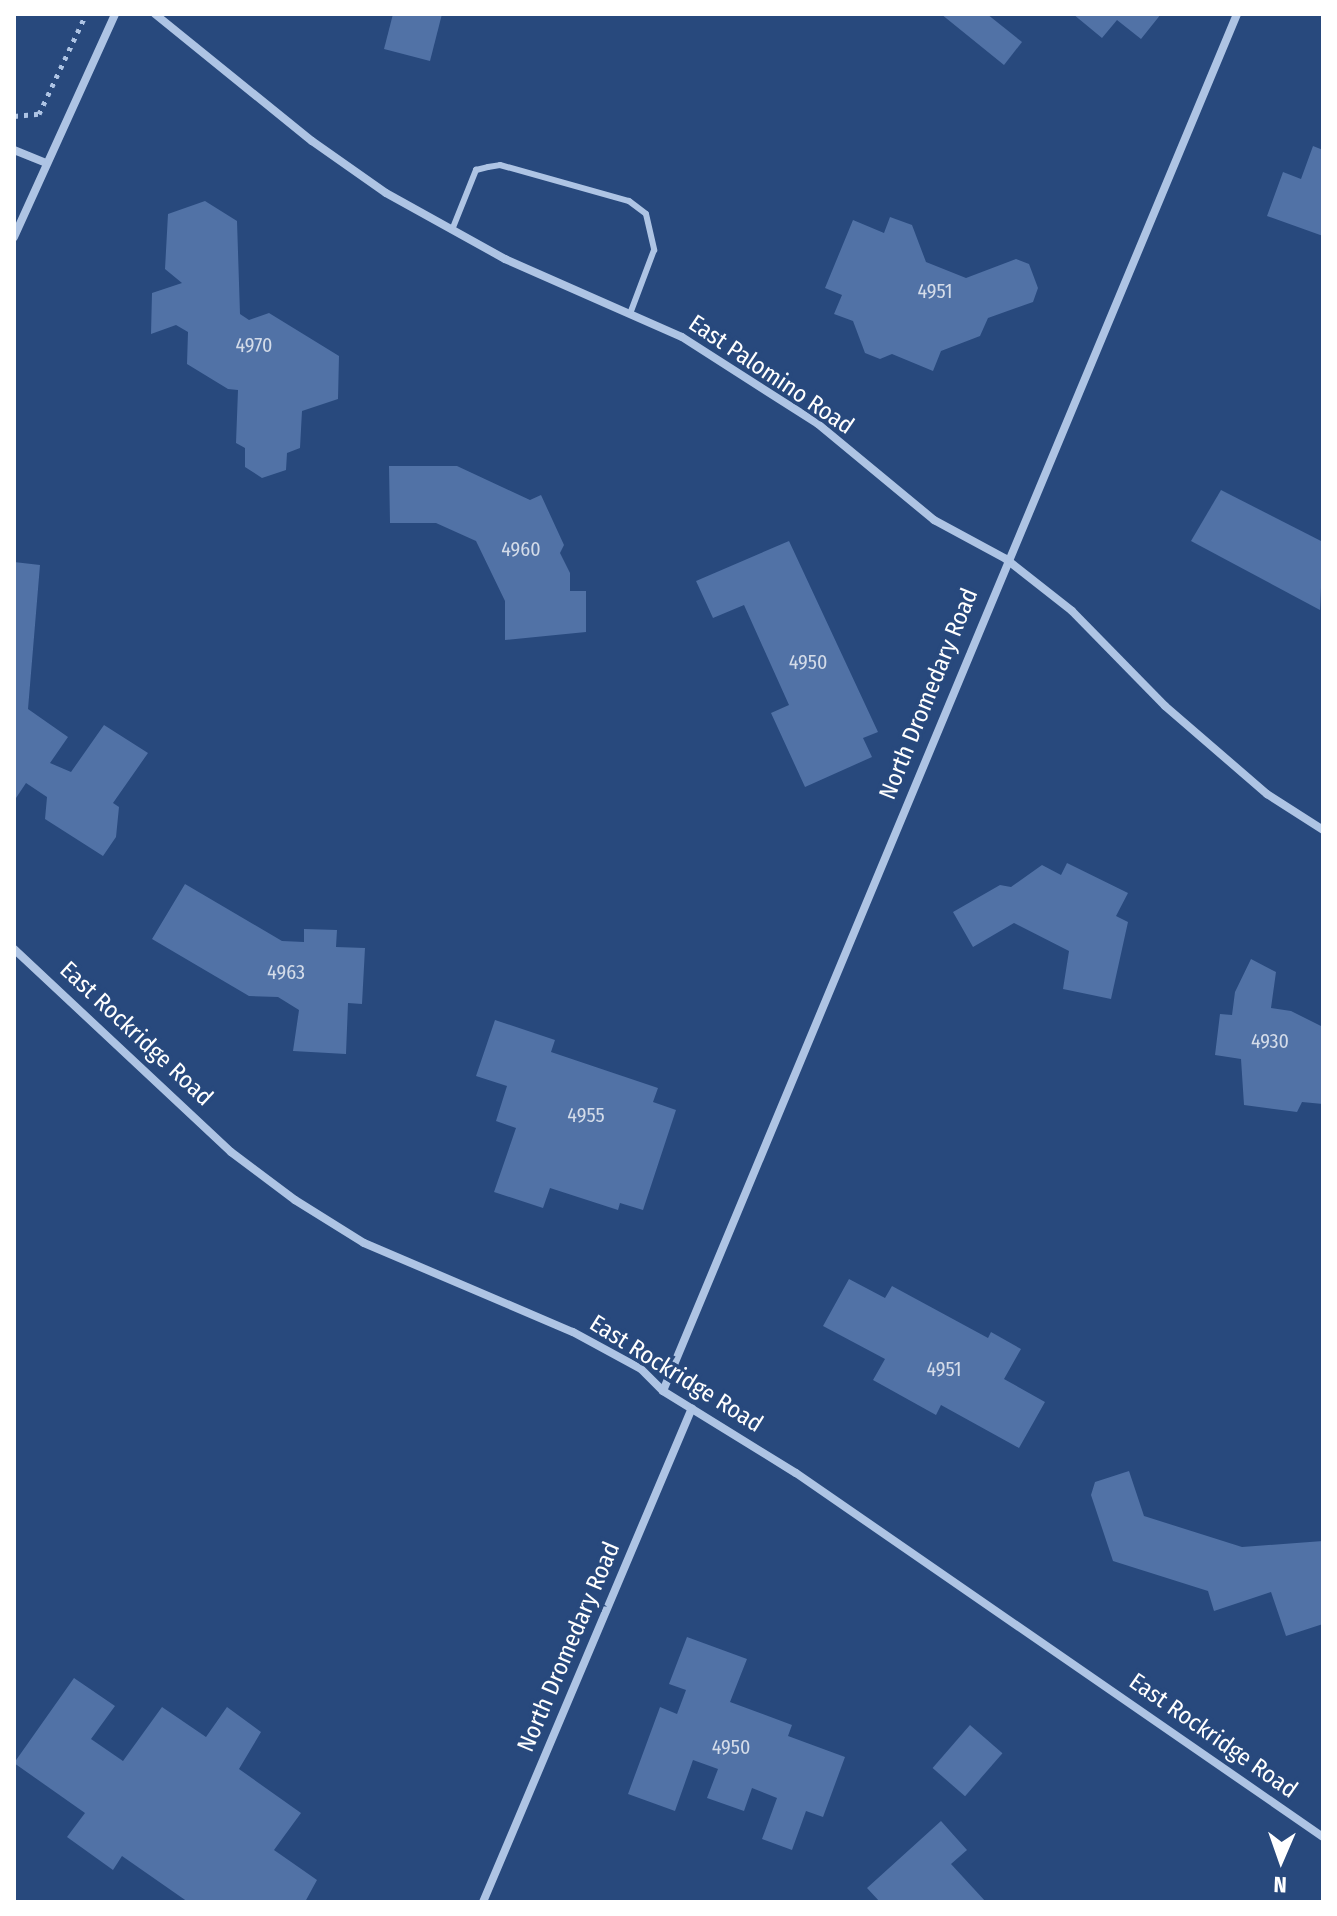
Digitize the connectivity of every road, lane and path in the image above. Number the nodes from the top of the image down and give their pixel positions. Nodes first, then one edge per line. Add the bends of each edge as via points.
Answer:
1 (86, 14) edge
2 (115, 14) edge
3 (155, 14) edge
4 (1237, 14) edge
5 (14, 116) edge
6 (14, 150) edge
7 (46, 163) junction
8 (452, 230) junction
9 (14, 237) edge
10 (630, 314) junction
11 (1006, 559) junction
12 (1323, 830) edge
13 (14, 949) edge
14 (663, 1391) junction
15 (692, 1408) junction
16 (1323, 1837) edge
17 (483, 1902) edge

1 - 5 path via 39,114
2 - 7 street
3 - 8 street, East Palomino Road via 312,141 386,193
4 - 11 street, North Dromedary Road
6 - 7 street
7 - 9 street
8 - 10 street, East Palomino Road
8 - 10 lane via 476,170 500,165 629,201 646,214 654,250
10 - 11 street, East Palomino Road via 682,337 805,416 934,520
11 - 12 street, East Palomino Road via 1072,611 1165,706 1258,786
11 - 14 street, North Dromedary Road
13 - 14 street, East Rockridge Road via 231,1152 295,1200 364,1243 573,1332 641,1369
14 - 15 street, East Rockridge Road
15 - 16 street, East Rockridge Road via 809,1482
15 - 17 street, North Dromedary Road

